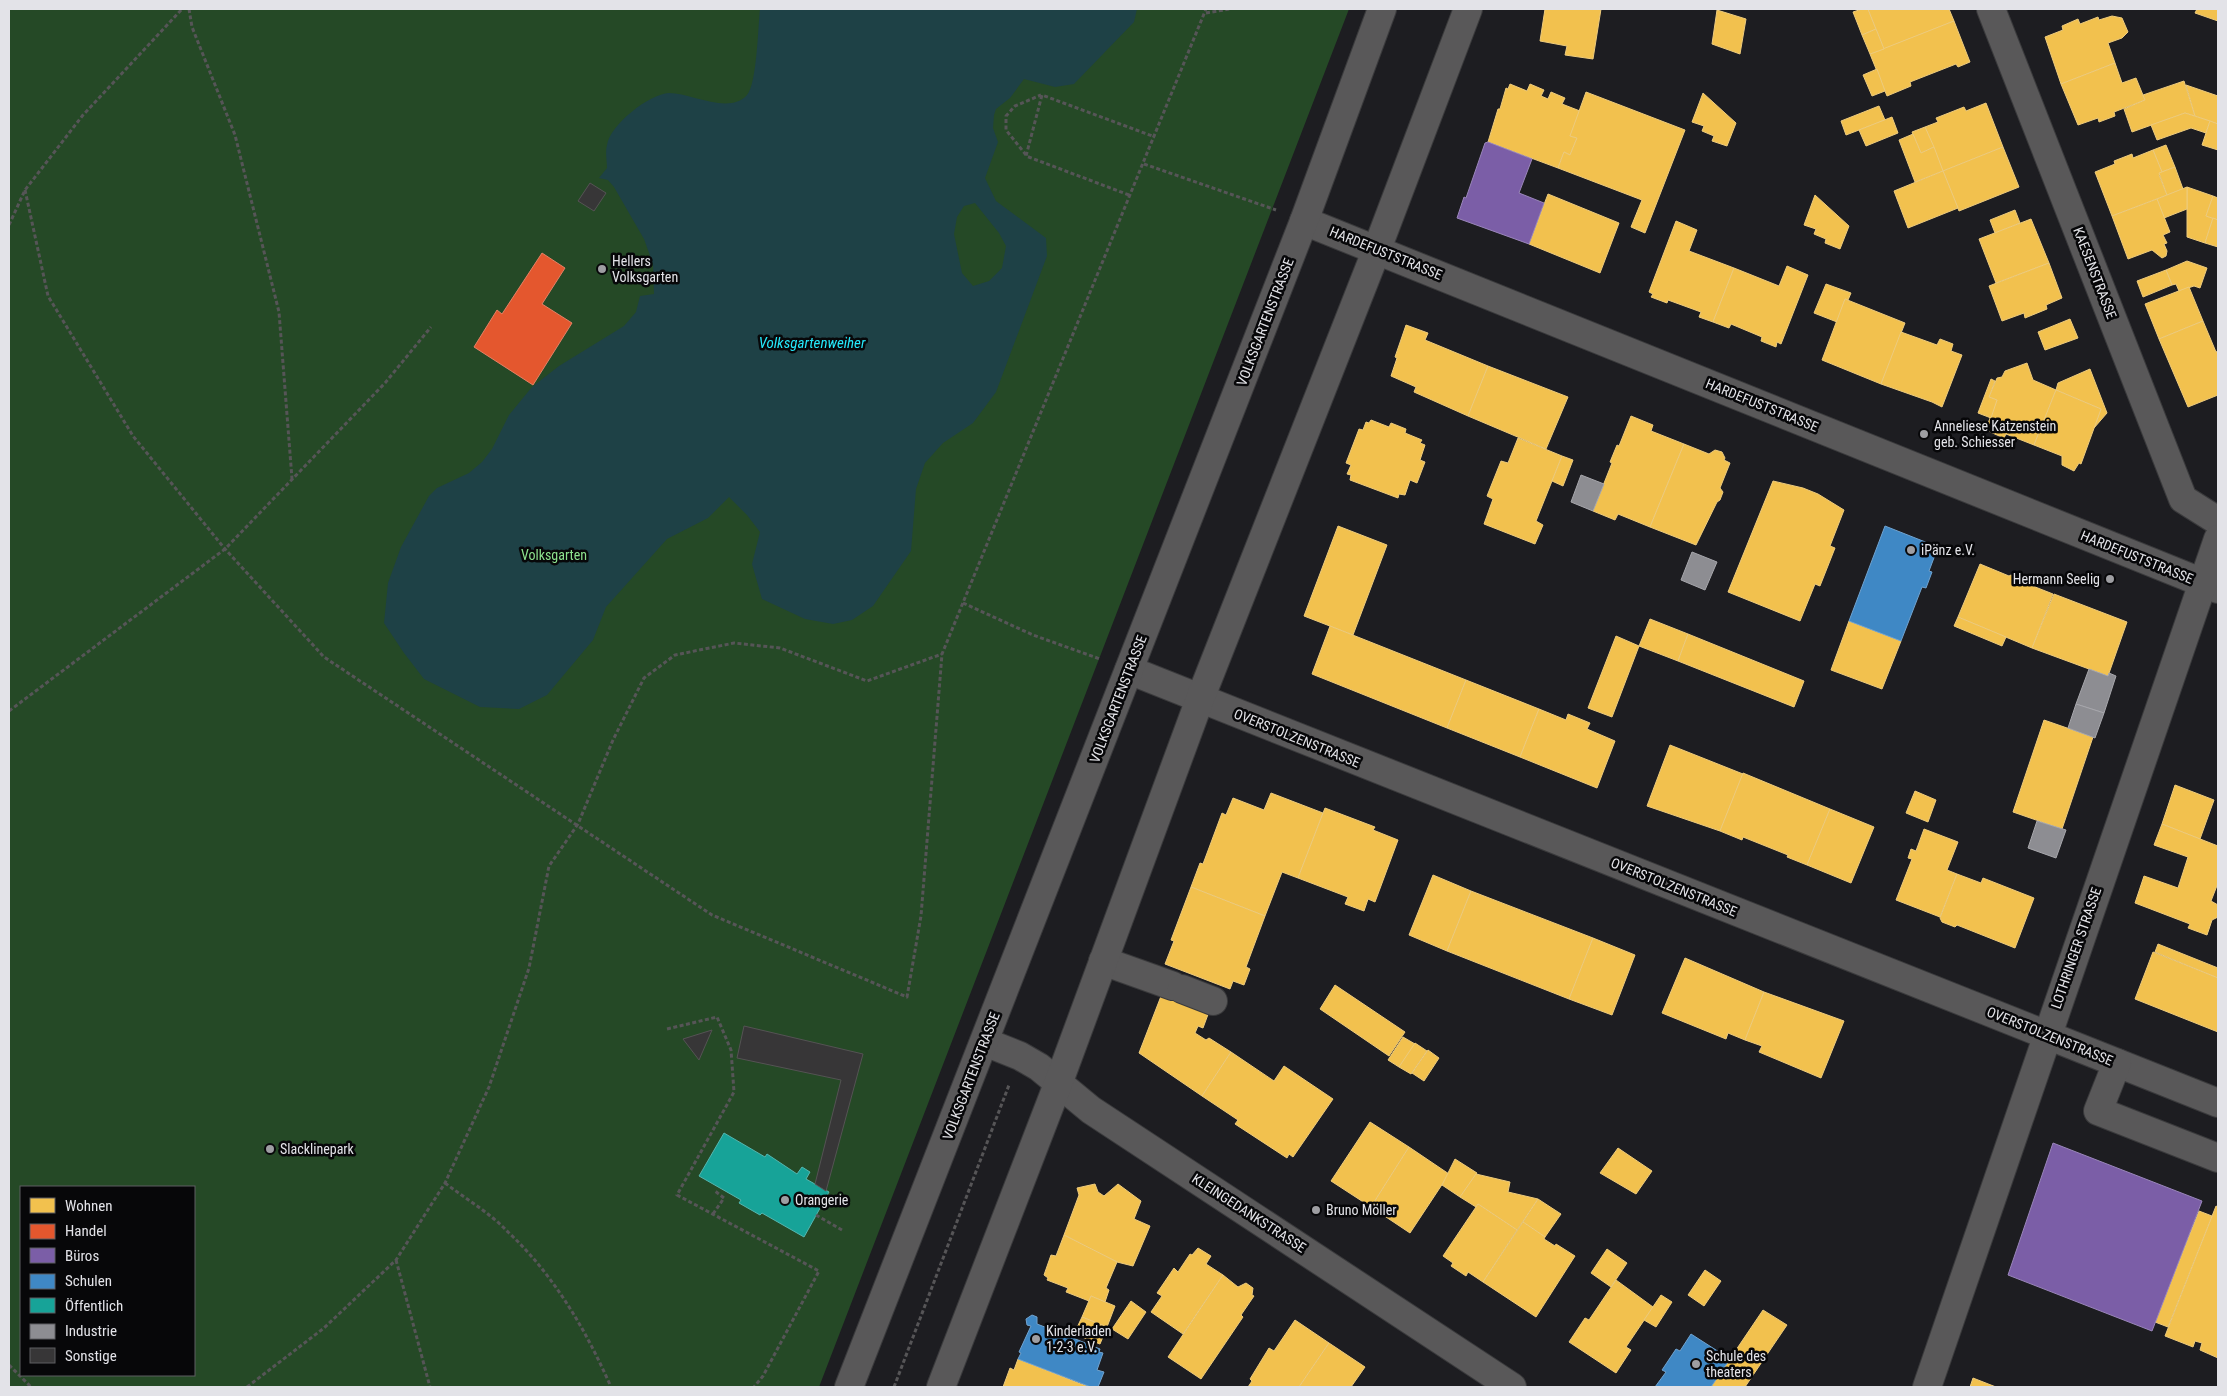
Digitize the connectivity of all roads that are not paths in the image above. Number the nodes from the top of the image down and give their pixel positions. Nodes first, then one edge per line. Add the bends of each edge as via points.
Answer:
1 (1382, 9) edge
2 (1468, 9) edge
3 (1991, 9) edge
4 (1304, 221) junction
5 (1377, 249) junction
6 (2218, 521) edge
7 (2218, 539) edge
8 (2210, 586) edge
9 (1129, 670) junction
10 (1200, 699) junction
11 (1103, 962) junction
12 (1213, 1000) dead end
13 (2046, 1034) junction
14 (985, 1042) junction
15 (2117, 1062) junction
16 (1058, 1084) junction
17 (2218, 1103) edge
18 (2218, 1158) edge
19 (1508, 1386) edge
20 (849, 1387) edge
21 (940, 1387) edge
22 (1927, 1387) edge

1 - 4 street, VOLKSGARTENSTRASSE
2 - 5 street
3 - 6 street, KAESENSTRASSE via 2183,499
4 - 5 street, HARDEFUSTSTRASSE
4 - 9 street, VOLKSGARTENSTRASSE
5 - 8 street, HARDEFUSTSTRASSE
5 - 10 street
7 - 8 street, LOTHRINGER STRASSE
8 - 13 street, LOTHRINGER STRASSE
9 - 10 street, OVERSTOLZENSTRASSE
9 - 14 street, VOLKSGARTENSTRASSE
10 - 11 street
10 - 13 street, OVERSTOLZENSTRASSE
11 - 12 street
11 - 16 street
13 - 15 street, OVERSTOLZENSTRASSE
13 - 22 street, LOTHRINGER STRASSE
14 - 16 street, KLEINGEDANKSTRASSE via 1020,1056
14 - 20 street, VOLKSGARTENSTRASSE
15 - 17 street, OVERSTOLZENSTRASSE
15 - 18 street via 2098,1111
16 - 19 street, KLEINGEDANKSTRASSE via 1092,1110
16 - 21 street

